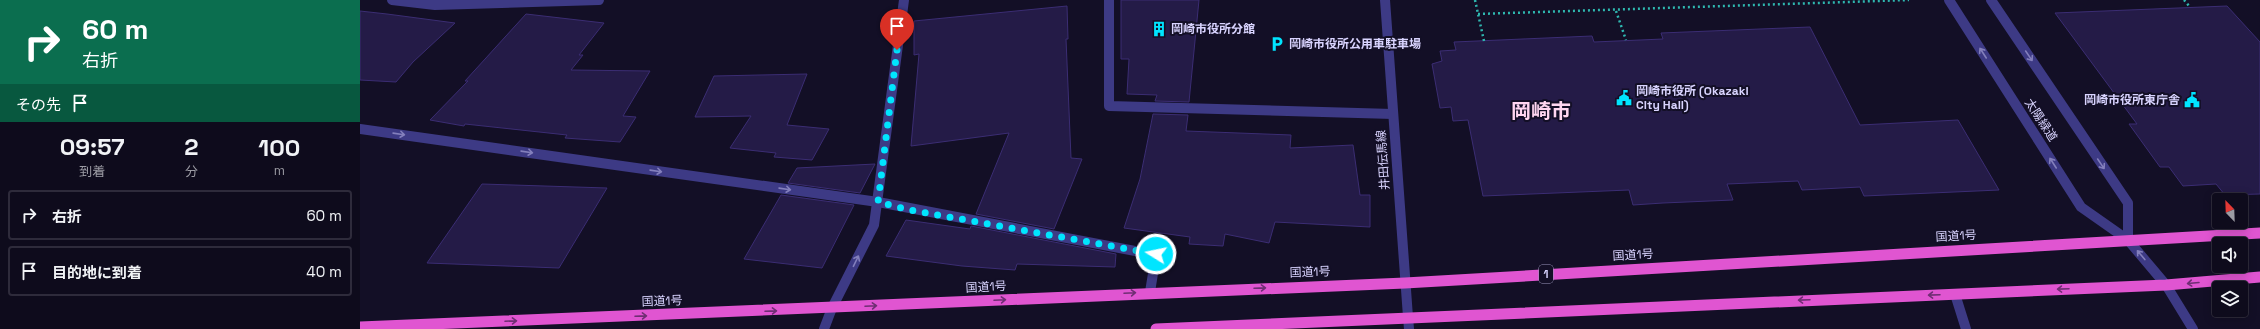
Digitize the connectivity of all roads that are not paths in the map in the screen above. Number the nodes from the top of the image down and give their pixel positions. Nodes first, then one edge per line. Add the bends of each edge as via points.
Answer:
1 (392, 0) edge
2 (599, 0) edge
3 (904, 0) edge
4 (1109, 0) edge
5 (1385, 0) edge
6 (1949, 0) edge
7 (1991, 0) edge
8 (1393, 114) junction
9 (360, 129) edge
10 (878, 202) junction
11 (2260, 233) edge
12 (2128, 240) junction
13 (2260, 277) edge
14 (1405, 283) junction
15 (2166, 285) junction
16 (1150, 292) junction
17 (1955, 294) junction
18 (832, 308) junction
19 (1408, 323) edge
20 (360, 327) edge
21 (824, 329) edge
22 (1156, 329) edge
23 (1966, 329) edge
24 (2194, 329) edge

1 - 2 street via 435,5
3 - 10 street
4 - 8 street via 1109,106
5 - 8 street, 井田伝馬線
12 -> 6 street, 太陽緑道 via 2082,207
7 -> 12 street via 2128,203
8 - 14 street, 井田伝馬線
9 -> 10 street
10 - 16 street via 1156,254
18 -> 10 street via 874,225
11 - 12 highway, 国道1号 / 1
12 - 14 highway, 国道1号 / 1
15 -> 12 street, 太陽緑道
13 -> 15 highway
16 -> 14 highway, 国道1号 / 1
14 - 19 street, 井田伝馬線
15 -> 17 highway
15 - 24 street, 太陽緑道
18 -> 16 highway, 国道1号 / 1
17 -> 19 highway
17 - 23 street
20 -> 18 highway, 国道1号 / 1
18 - 21 street
19 - 22 highway

